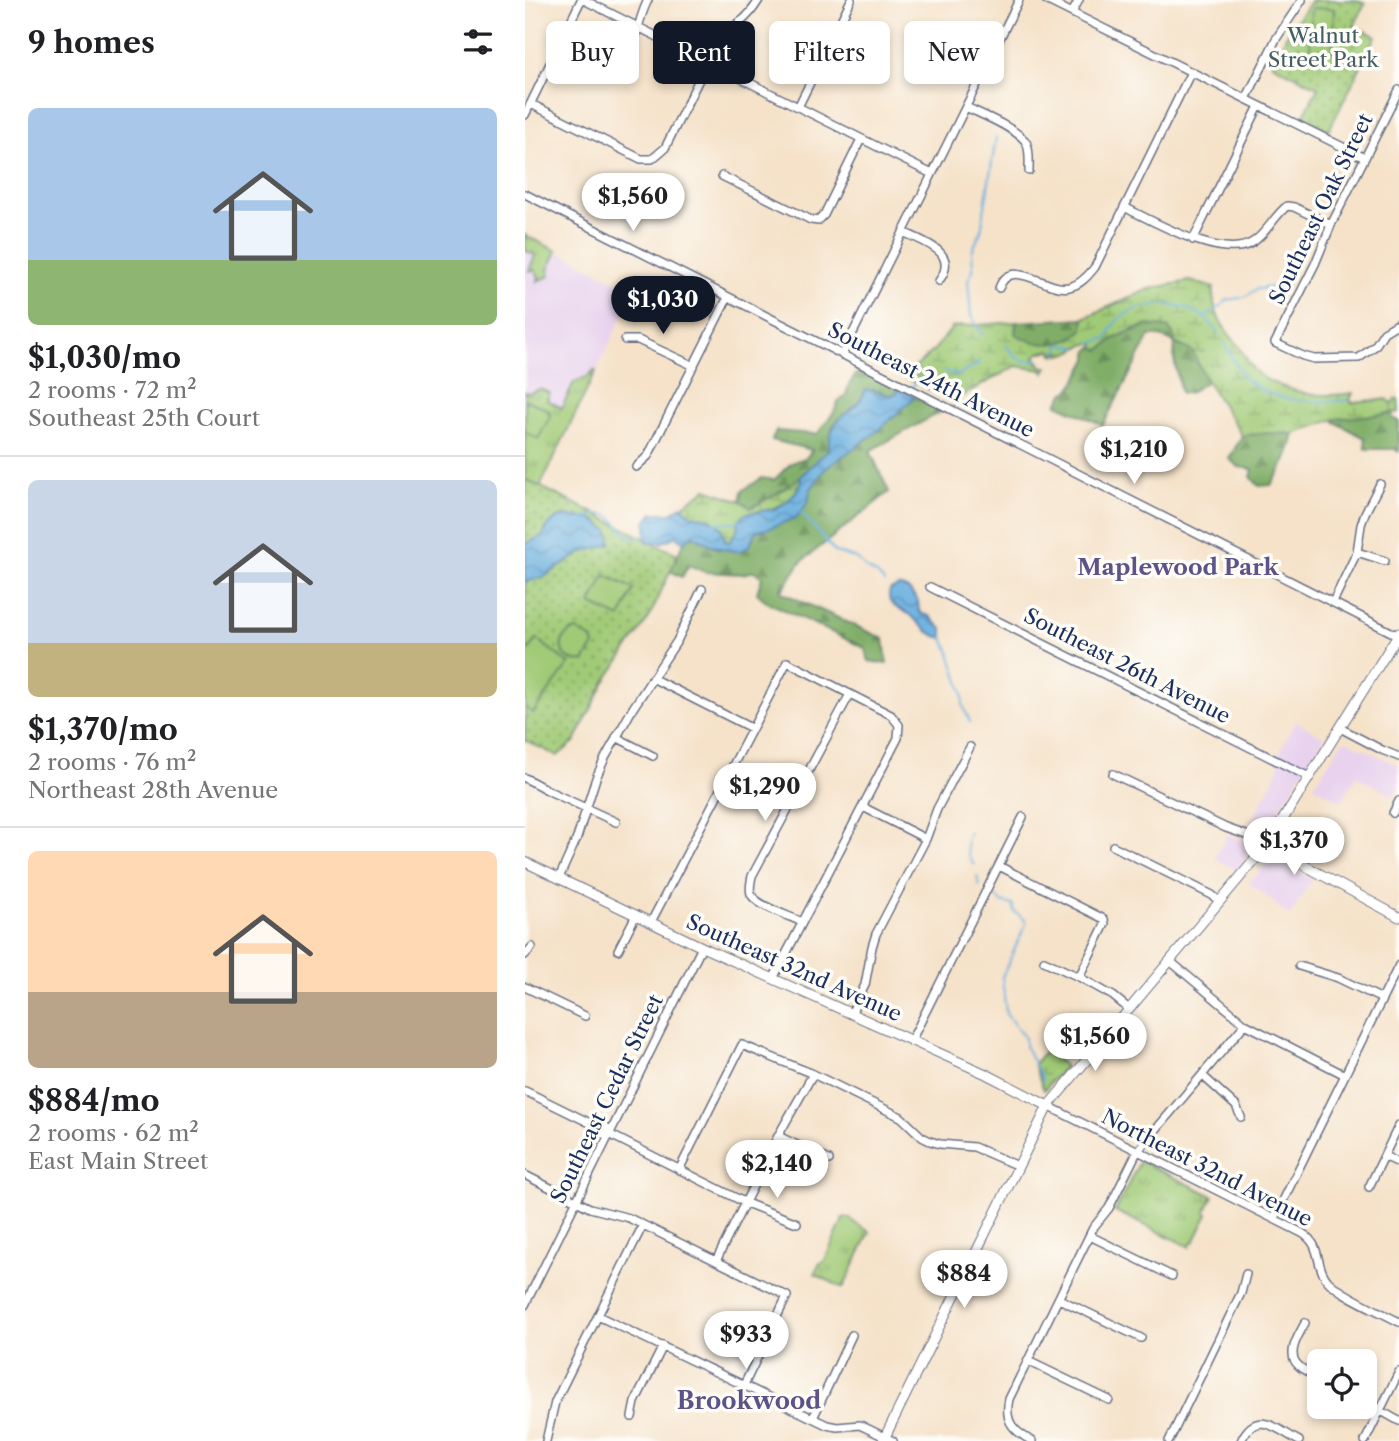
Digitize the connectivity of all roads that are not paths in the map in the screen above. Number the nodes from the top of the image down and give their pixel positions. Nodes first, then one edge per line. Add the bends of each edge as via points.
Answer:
1 (583, 0) edge
2 (648, 0) edge
3 (759, 0) edge
4 (851, 0) edge
5 (1019, 0) edge
6 (1046, 0) edge
7 (1079, 0) edge
8 (1302, 0) edge
9 (1072, 13) junction
10 (625, 21) edge
11 (639, 21) edge
12 (742, 21) edge
13 (1191, 72) junction
14 (696, 84) edge
15 (752, 84) edge
16 (1399, 90) edge
17 (1246, 99) junction
18 (531, 104) junction
19 (1259, 106) junction
20 (798, 107) junction
21 (965, 107) junction
22 (525, 115) edge
23 (861, 139) junction
24 (1365, 158) junction
25 (1029, 171) dead end
26 (932, 174) junction
27 (722, 176) dead end
28 (525, 194) edge
29 (1124, 207) junction
30 (1331, 225) junction
31 (903, 232) junction
32 (1193, 240) junction
33 (939, 281) dead end
34 (999, 288) dead end
35 (728, 297) junction
36 (1399, 323) edge
37 (625, 340) dead end
38 (842, 355) junction
39 (694, 366) junction
40 (636, 467) dead end
41 (1380, 484) dead end
42 (1357, 552) junction
43 (1385, 561) dead end
44 (930, 587) dead end
45 (702, 589) dead end
46 (1333, 602) junction
47 (1398, 634) edge
48 (652, 678) junction
49 (850, 694) junction
50 (751, 728) junction
51 (1340, 728) junction
52 (616, 737) junction
53 (970, 747) dead end
54 (653, 756) dead end
55 (1399, 757) edge
56 (1113, 774) dead end
57 (1309, 777) junction
58 (525, 778) edge
59 (1399, 801) edge
60 (863, 807) junction
61 (586, 809) junction
62 (1393, 813) dead end
63 (1023, 817) dead end
64 (617, 822) dead end
65 (926, 839) junction
66 (1267, 845) junction
67 (1113, 846) dead end
68 (525, 862) edge
69 (999, 866) junction
70 (559, 878) junction
71 (1219, 901) junction
72 (636, 915) junction
73 (1399, 917) edge
74 (651, 922) junction
75 (802, 922) junction
76 (532, 947) dead end
77 (702, 947) junction
78 (618, 950) dead end
79 (525, 955) edge
80 (1044, 961) dead end
81 (1170, 961) junction
82 (1399, 965) edge
83 (1299, 967) dead end
84 (1079, 977) junction
85 (773, 979) junction
86 (525, 987) edge
87 (1382, 999) junction
88 (1129, 1009) junction
89 (851, 1014) junction
90 (585, 1016) dead end
91 (1245, 1024) junction
92 (911, 1041) junction
93 (813, 1074) junction
94 (1202, 1075) junction
95 (1345, 1075) junction
96 (525, 1091) edge
97 (1048, 1106) junction
98 (1241, 1117) dead end
99 (1399, 1125) edge
100 (609, 1133) junction
101 (778, 1136) junction
102 (1137, 1152) junction
103 (1384, 1156) junction
104 (829, 1160) dead end
105 (1399, 1163) edge
106 (1018, 1166) junction
107 (679, 1170) junction
108 (525, 1175) edge
109 (1369, 1187) dead end
110 (576, 1201) junction
111 (746, 1203) junction
112 (1274, 1219) junction
113 (797, 1223) dead end
114 (643, 1225) junction
115 (1090, 1236) junction
116 (716, 1261) junction
117 (1247, 1274) dead end
118 (1172, 1276) dead end
119 (1059, 1299) junction
120 (525, 1305) edge
121 (598, 1316) junction
122 (1399, 1322) edge
123 (1305, 1323) dead end
124 (852, 1335) dead end
125 (1141, 1338) dead end
126 (663, 1346) junction
127 (1028, 1361) junction
128 (1307, 1371) edge
129 (1399, 1372) edge
130 (744, 1385) junction
131 (1109, 1399) dead end
132 (1377, 1408) edge
133 (1380, 1410) junction
134 (632, 1417) dead end
135 (813, 1418) junction
136 (1399, 1420) edge
137 (887, 1440) edge
138 (546, 1441) edge
139 (1032, 1441) edge
140 (1169, 1441) edge
141 (1241, 1441) edge
142 (1299, 1441) edge
143 (1365, 1441) edge

1 - 10 street
1 - 18 street
2 - 11 street
3 - 12 street
4 - 20 street
5 - 21 street
6 - 9 street
7 - 9 street
8 - 17 street
9 - 13 street
13 - 17 street
13 - 29 street
14 - 18 street via 665,148 653,159 641,159
15 - 20 street
16 - 24 street, Southeast Oak Street
17 - 19 street
18 - 22 street
19 - 24 street
19 - 32 street
20 - 23 street
21 - 25 street via 1025,139
21 - 26 street
23 - 26 street
23 - 27 street via 818,221
24 - 30 street, Southeast Oak Street
26 - 31 street
28 - 35 street, Southeast 24th Avenue
29 - 32 street
29 - 34 street via 1095,267 1080,283 1057,287 1013,274
30 - 32 street via 1287,206 1261,236 1240,248
30 - 36 street, Southeast Oak Street via 1275,343 1314,359 1359,358
31 - 33 street via 943,254 944,273
31 - 38 street
35 - 38 street, Southeast 24th Avenue
35 - 39 street
37 - 39 street via 638,340
38 - 46 street, Southeast 24th Avenue
39 - 40 street via 648,456
41 - 42 street via 1365,513
42 - 43 street
42 - 46 street
44 - 57 street, Southeast 26th Avenue
45 - 48 street via 677,642
46 - 47 street, Southeast 24th Avenue
47 - 51 main road
48 - 50 street
48 - 52 street
49 - 50 street via 787,662
49 - 60 street via 891,715 899,726 898,738
49 - 75 street via 752,876 752,896 760,904
50 - 74 street
51 - 55 street
51 - 57 main road
52 - 54 street
52 - 61 street
53 - 65 street
56 - 66 street
57 - 66 main road
58 - 61 street
59 - 62 street
60 - 65 street
60 - 75 street
61 - 64 street
61 - 70 street
63 - 69 street
65 - 89 street via 876,934 865,985
66 - 71 main road
66 - 73 main road
67 - 71 street
68 - 70 main road, Southeast 32nd Avenue
69 - 84 street via 1104,919
69 - 92 street
70 - 72 main road, Southeast 32nd Avenue
71 - 81 main road
72 - 74 main road, Southeast 32nd Avenue
72 - 78 street
74 - 77 main road, Southeast 32nd Avenue
75 - 85 street
76 - 79 street
77 - 85 main road, Southeast 32nd Avenue
77 - 100 street, Southeast Cedar Street
80 - 84 street
81 - 88 main road
81 - 91 street
82 - 87 street
83 - 87 street via 1338,978
84 - 88 street
85 - 89 main road, Southeast 32nd Avenue
86 - 90 street
87 - 95 street
88 - 97 main road
89 - 92 main road, Southeast 32nd Avenue
91 - 94 street
91 - 95 street
92 - 97 main road, Southeast 32nd Avenue
93 - 101 street
93 - 106 street via 901,1116 930,1141 974,1147
93 - 107 street via 742,1045
94 - 98 street via 1236,1105
94 - 102 street
95 - 112 street
96 - 100 street
97 - 102 street, Northeast 32nd Avenue
97 - 106 main road
99 - 103 street
100 - 107 street
100 - 110 street, Southeast Cedar Street
101 - 104 street
101 - 111 street
102 - 112 street, Northeast 32nd Avenue
102 - 115 street
103 - 105 street
103 - 109 street
106 - 137 main road
107 - 111 street
108 - 110 street
110 - 114 street
110 - 120 street, Southeast Cedar Street
111 - 113 street
111 - 116 street
112 - 122 street, Northeast 32nd Avenue via 1312,1240 1324,1276 1333,1286
114 - 116 street
114 - 121 street
115 - 118 street
115 - 119 street
116 - 130 street via 787,1296
117 - 140 street
119 - 125 street
119 - 127 street
121 - 126 street
121 - 138 street via 555,1402
123 - 128 street via 1293,1352 1299,1367
124 - 135 street
126 - 130 street
126 - 134 street
127 - 131 street
127 - 139 street via 1007,1408 1013,1428
129 - 133 street
130 - 135 street
132 - 133 street
133 - 136 street
133 - 143 street
135 - 137 street via 833,1427 860,1425
141 - 142 street via 1256,1423

